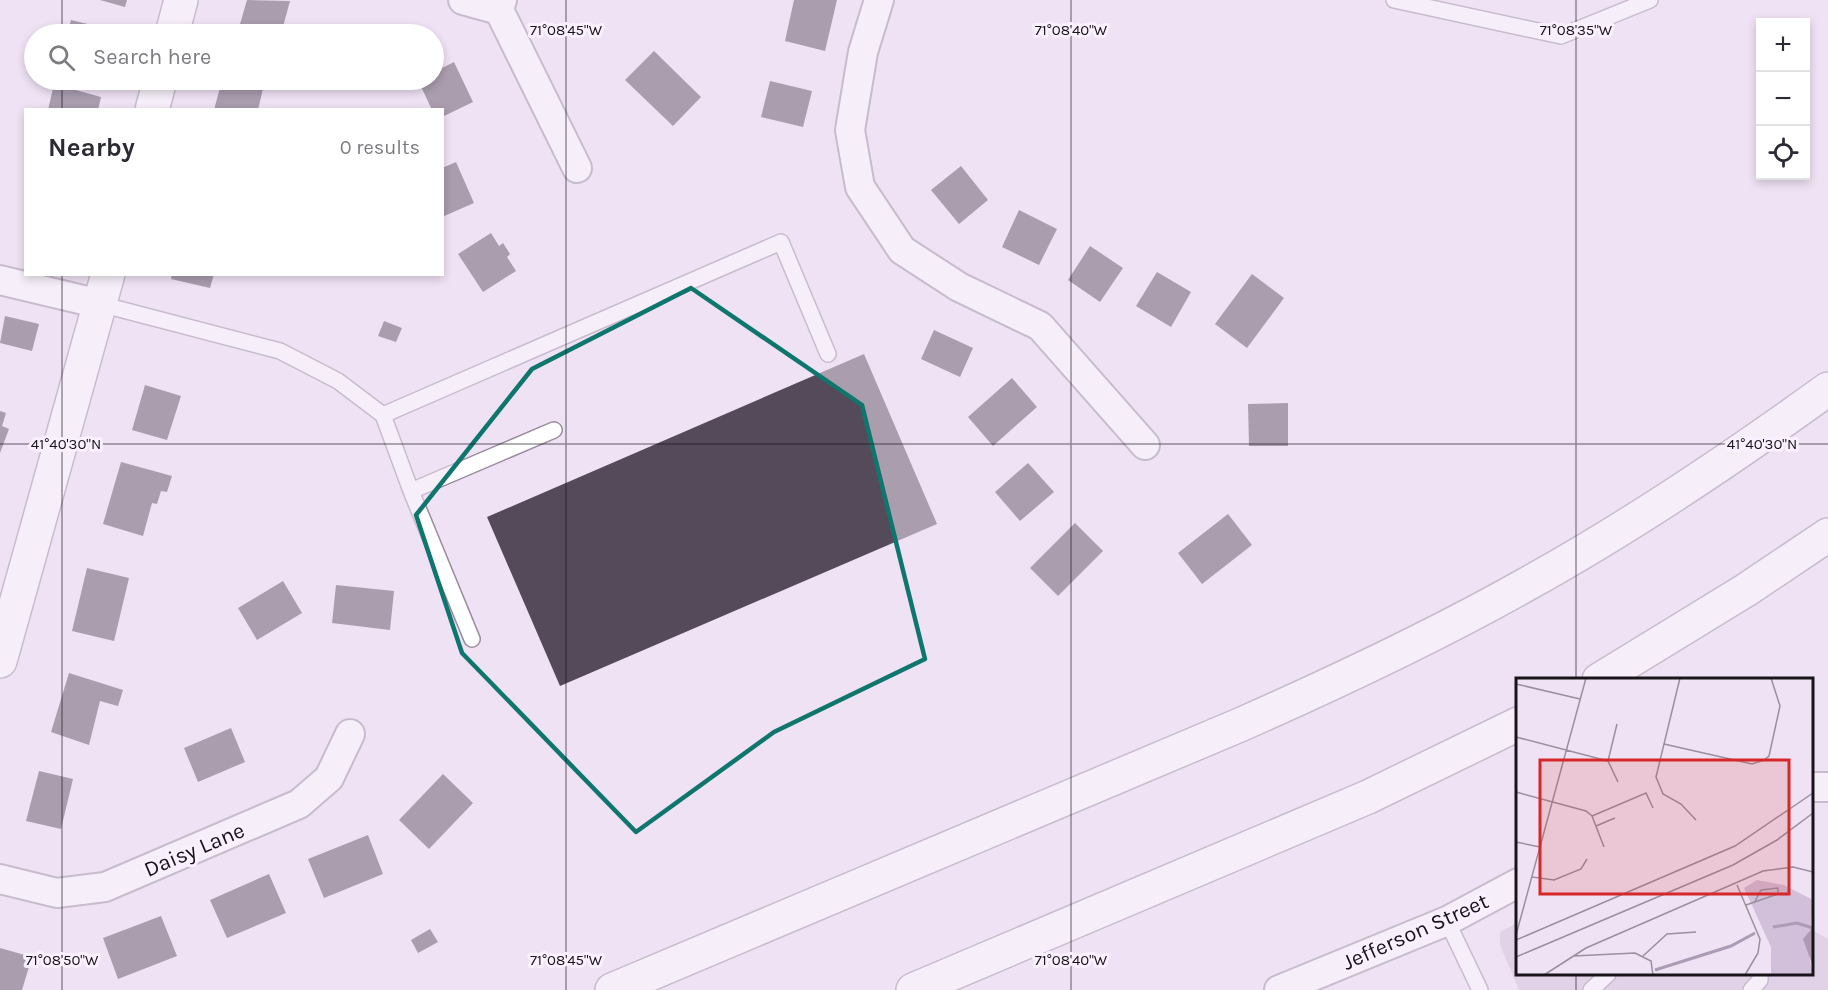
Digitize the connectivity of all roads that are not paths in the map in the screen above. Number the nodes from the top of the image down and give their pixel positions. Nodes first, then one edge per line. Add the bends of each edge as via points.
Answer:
1 (181, 0) edge
2 (463, 0) edge
3 (879, 0) edge
4 (1394, 0) edge
5 (1650, 0) edge
6 (500, 5) edge
7 (175, 24) edge
8 (157, 90) edge
9 (153, 108) edge
10 (577, 168) dead end
11 (0, 280) edge
12 (104, 290) edge
13 (828, 354) dead end
14 (1828, 389) edge
15 (383, 416) junction
16 (554, 429) dead end
17 (1145, 445) dead end
18 (411, 491) junction
19 (1828, 535) edge
20 (472, 639) dead end
21 (1, 650) edge
22 (1602, 678) edge
23 (1516, 725) edge
24 (350, 734) dead end
25 (0, 879) edge
26 (1516, 884) edge
27 (1447, 921) junction
28 (1607, 975) edge
29 (1760, 975) edge
30 (612, 990) edge
31 (913, 990) edge
32 (1279, 990) edge
33 (1480, 990) edge
34 (1592, 990) edge
35 (1751, 990) edge

1 - 7 main road
2 - 6 street
3 - 17 street via 863,51 850,130 860,187 902,250 959,287 1040,326
4 - 5 lane via 1561,36
6 - 10 street
8 - 9 main road
11 - 12 street
12 - 15 lane via 280,351 338,381
12 - 21 main road
13 - 15 lane via 781,242
14 - 30 main road via 1627,525 1527,585 1432,635 1242,724
15 - 18 lane
16 - 18 lane
18 - 20 lane
19 - 22 main road
23 - 31 main road via 1348,806
24 - 25 street, Daisy Lane via 329,778 299,804 105,887 57,893
26 - 27 street, Jefferson Street
27 - 32 street, Jefferson Street
27 - 33 lane
28 - 34 lane
29 - 35 lane

